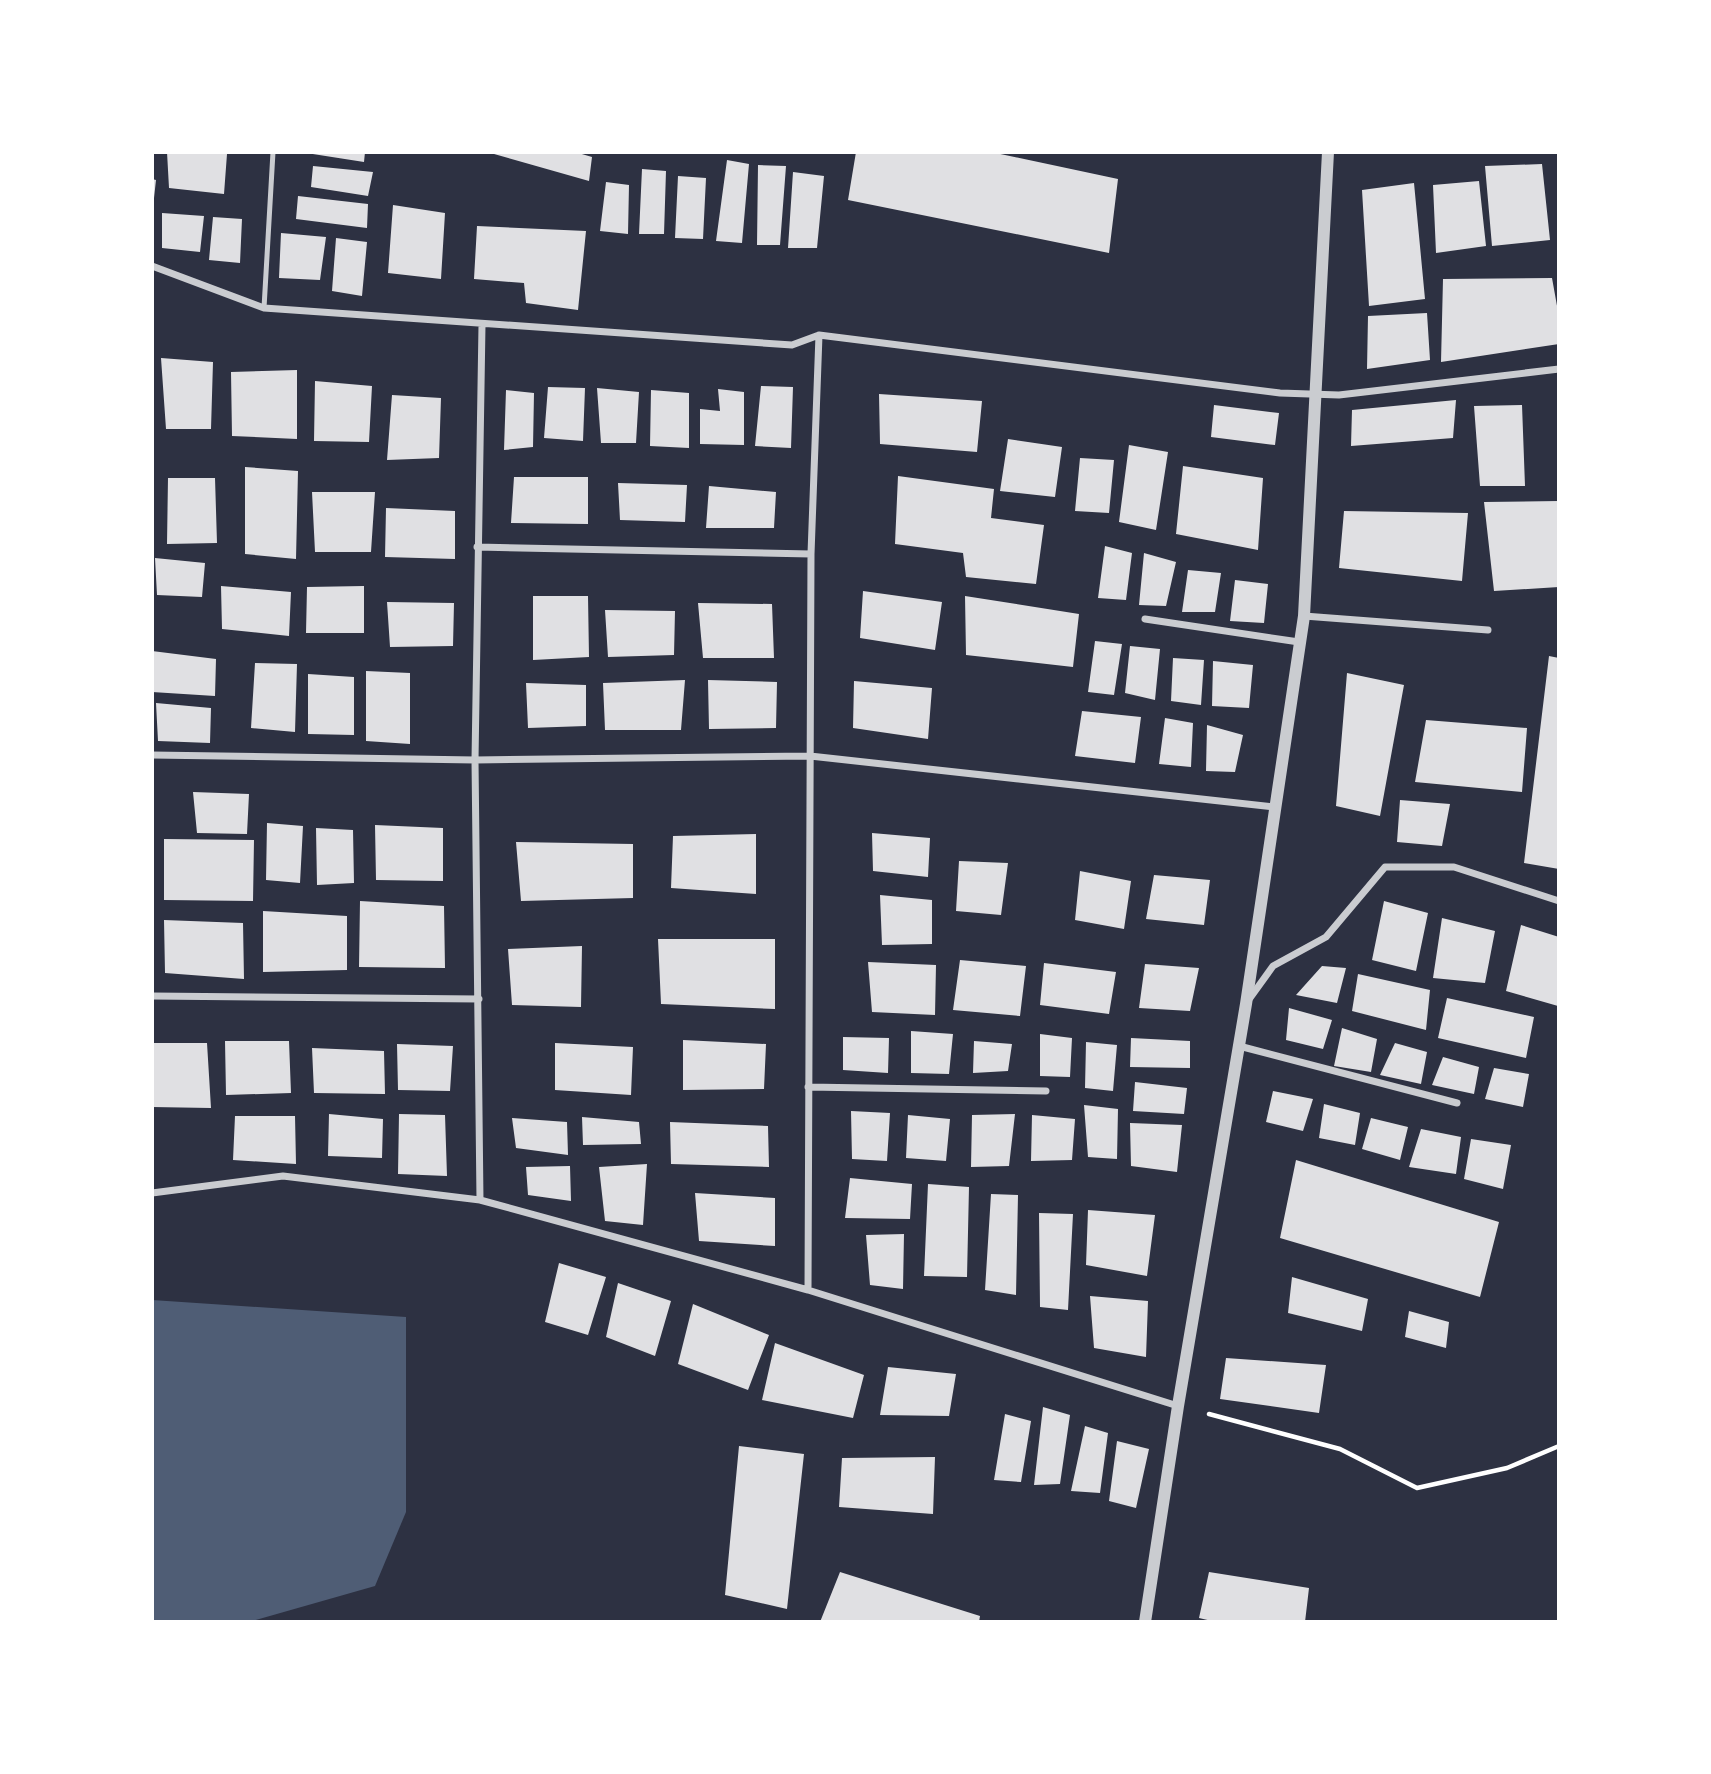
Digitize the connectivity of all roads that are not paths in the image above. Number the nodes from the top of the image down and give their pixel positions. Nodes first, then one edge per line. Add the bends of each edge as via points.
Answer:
1 (273, 152) edge
2 (1328, 152) edge
3 (152, 267) edge
4 (264, 308) junction
5 (482, 325) junction
6 (819, 335) junction
7 (1559, 369) edge
8 (1316, 395) junction
9 (477, 547) junction
10 (811, 554) junction
11 (1304, 616) junction
12 (1144, 618) dead end
13 (1488, 629) dead end
14 (1299, 642) junction
15 (152, 755) edge
16 (810, 755) junction
17 (475, 760) junction
18 (1274, 807) junction
19 (1559, 901) edge
20 (152, 996) edge
21 (479, 999) junction
22 (1246, 1004) junction
23 (1239, 1046) junction
24 (808, 1087) junction
25 (1046, 1091) dead end
26 (1457, 1103) dead end
27 (152, 1193) edge
28 (480, 1200) junction
29 (808, 1290) junction
30 (1178, 1406) junction
31 (1145, 1622) edge

1 - 4 lane
2 - 8 street
3 - 4 street
4 - 5 street
5 - 6 street via 792,345
5 - 9 street
6 - 8 street
6 - 10 street
7 - 8 street
8 - 11 street
9 - 10 street
9 - 17 street
10 - 16 street
11 - 13 street
11 - 14 street
12 - 14 street
14 - 18 street
15 - 17 street
16 - 17 street
16 - 18 street
16 - 24 street
17 - 21 street
18 - 22 street
19 - 22 street via 1454,867 1385,867 1326,937 1273,966
20 - 21 street
21 - 28 street
22 - 23 street
23 - 26 street
23 - 30 street
24 - 25 street
24 - 29 street
27 - 28 street via 283,1176
28 - 29 street
29 - 30 street
30 - 31 street

